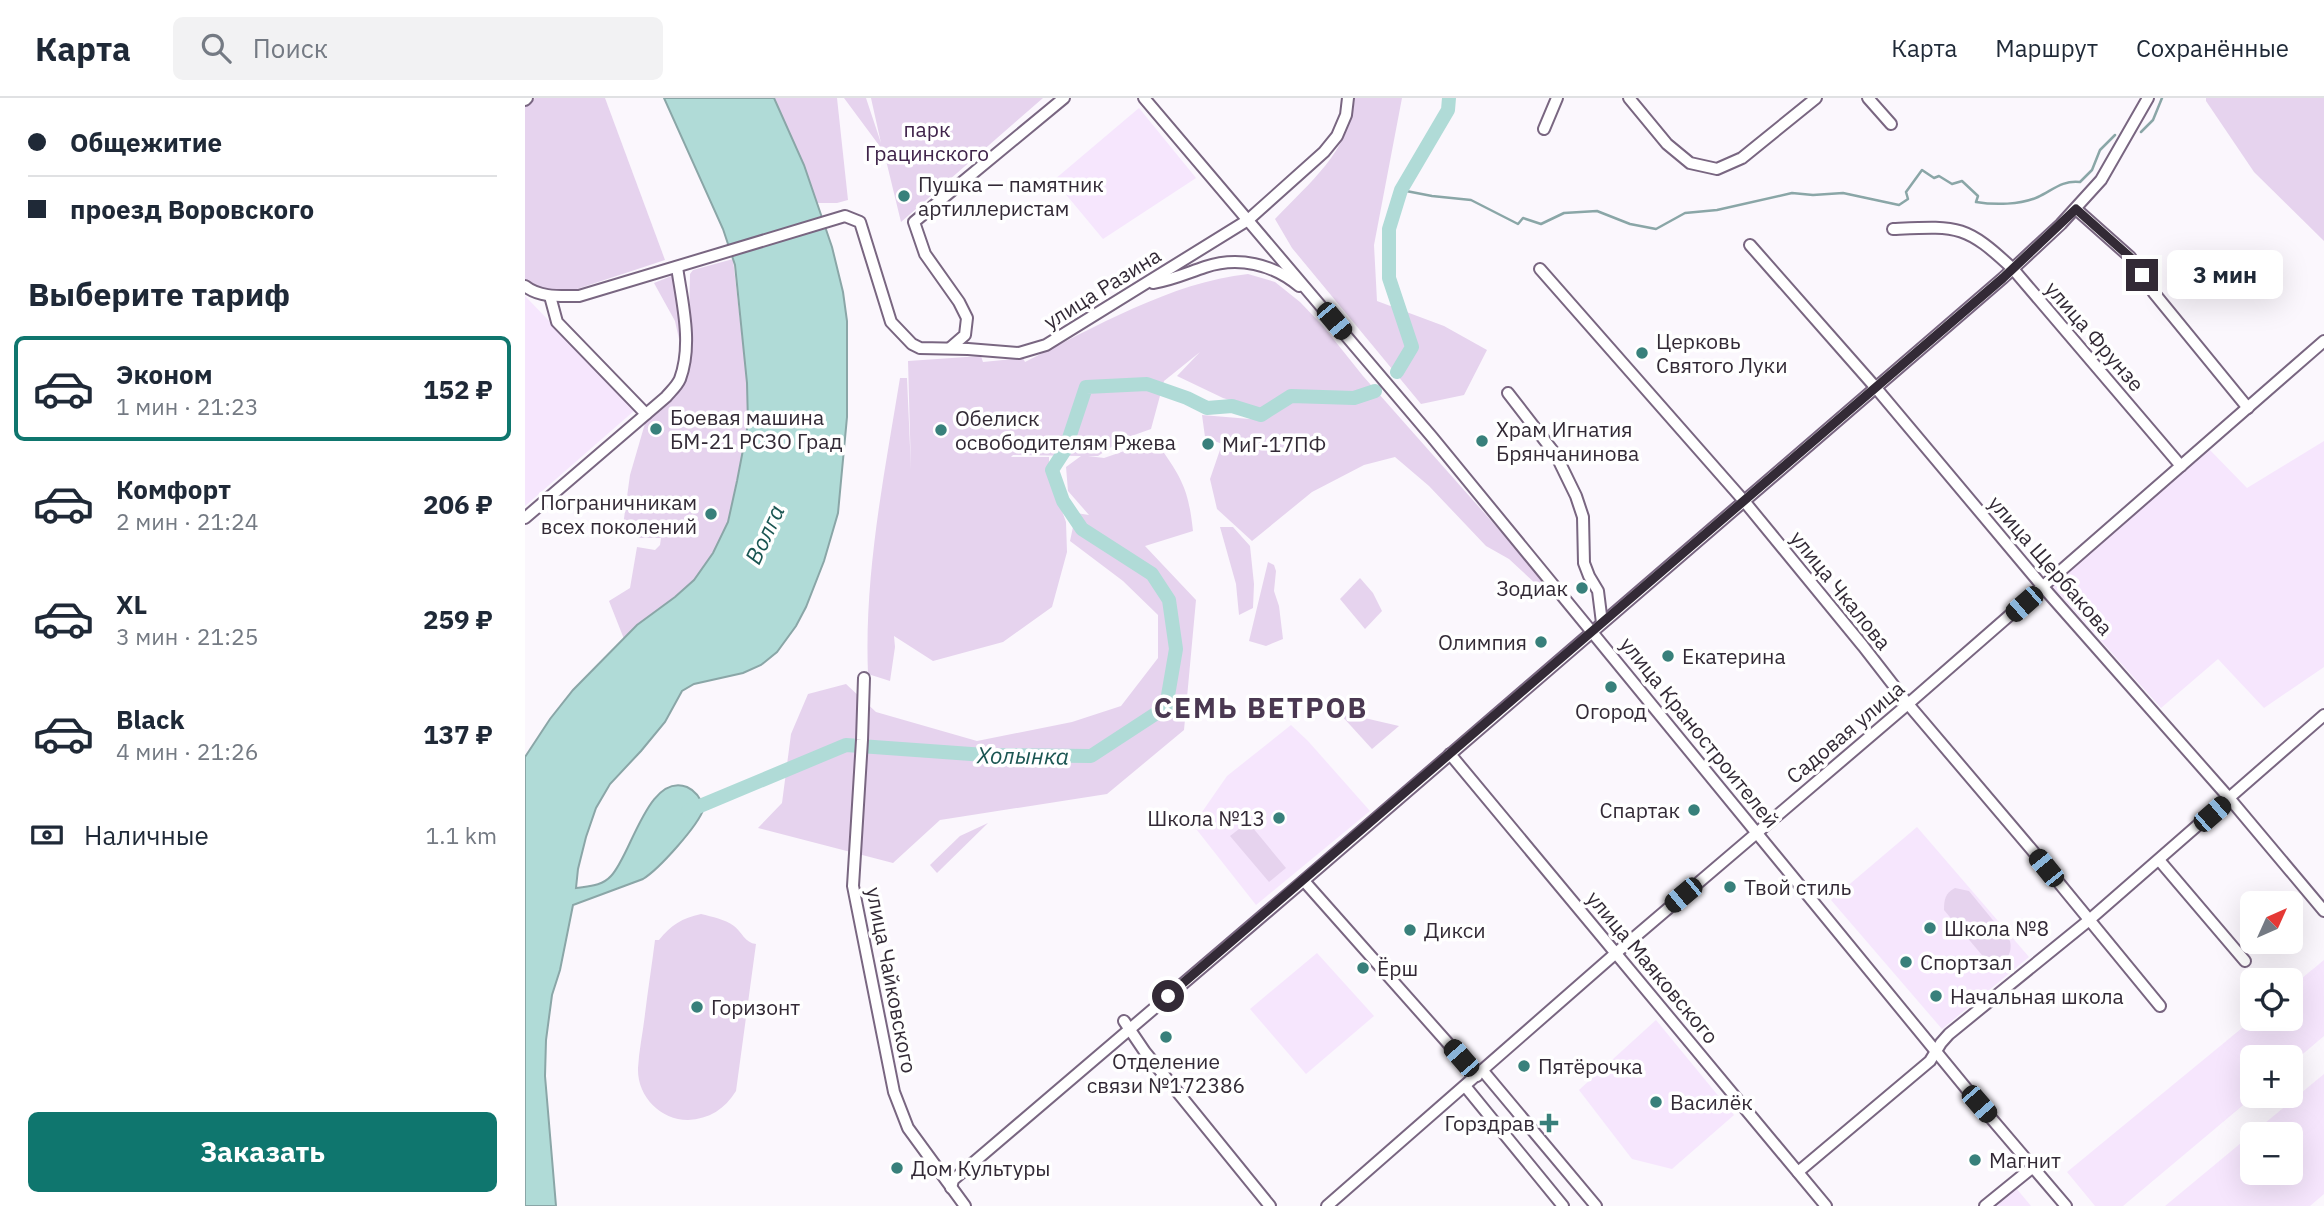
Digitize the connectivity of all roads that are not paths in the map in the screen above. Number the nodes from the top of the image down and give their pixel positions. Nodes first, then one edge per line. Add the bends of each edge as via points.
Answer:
1 (1064, 98) edge
2 (1144, 98) edge
3 (1348, 98) edge
4 (1557, 98) edge
5 (1629, 98) edge
6 (1816, 98) edge
7 (1868, 98) edge
8 (2148, 98) edge
9 (1891, 124) dead end
10 (1544, 129) dead end
11 (2076, 209) junction
12 (1248, 220) junction
13 (1893, 229) dead end
14 (1750, 245) dead end
15 (677, 267) junction
16 (1540, 269) dead end
17 (2013, 269) junction
18 (1147, 284) junction
19 (525, 286) edge
20 (550, 296) junction
21 (1319, 303) junction
22 (2324, 341) edge
23 (950, 348) junction
24 (1876, 388) junction
25 (1508, 393) dead end
26 (2248, 408) junction
27 (646, 414) junction
28 (2181, 466) junction
29 (1744, 502) junction
30 (525, 518) edge
31 (2043, 587) junction
32 (1602, 623) junction
33 (1593, 632) junction
34 (864, 678) dead end
35 (1908, 705) junction
36 (2324, 715) edge
37 (1450, 754) junction
38 (2230, 799) junction
39 (1757, 832) junction
40 (2159, 860) junction
41 (1304, 881) junction
42 (2324, 911) edge
43 (2088, 920) junction
44 (1616, 953) junction
45 (2245, 961) dead end
46 (2160, 1006) dead end
47 (1126, 1025) junction
48 (1936, 1051) junction
49 (1480, 1073) junction
50 (1465, 1086) junction
51 (2033, 1167) junction
52 (1798, 1172) junction
53 (951, 1188) junction
54 (965, 1206) edge
55 (1270, 1206) edge
56 (1327, 1206) edge
57 (1563, 1206) edge
58 (1596, 1206) edge
59 (1826, 1206) edge
60 (1985, 1206) edge
61 (2066, 1206) edge

1 - 23 street via 914,222 925,254 967,318 965,335
2 - 12 street, улица Краностроителей
3 - 12 street, улица Разина via 1346,115 1331,144
4 - 10 street
5 - 6 street via 1667,144 1690,163 1717,169 1742,158
7 - 9 street
8 - 11 street via 2101,180
11 - 17 street
11 - 26 street via 2130,257
12 - 18 street, улица Разина
12 - 21 street, улица Краностроителей
13 - 17 street, улица Фрунзе via 1943,227 1968,232
14 - 24 street, улица Щербакова
15 - 20 street via 579,296
15 - 23 street, улица Разина via 845,216 860,222 891,322 920,348
15 - 27 street via 685,332 679,382
16 - 29 street, улица Чкалова
17 - 24 street
17 - 28 street, улица Фрунзе
18 - 21 street via 1237,261 1275,270
18 - 23 street, улица Разина via 1046,345 1019,353
19 - 20 street
20 - 27 street via 557,322
21 - 33 street, улица Краностроителей
22 - 26 street, Садовая улица
24 - 29 street
24 - 31 street, улица Щербакова
25 - 32 street via 1556,455 1576,496 1583,517 1584,563 1598,592
26 - 28 street, Садовая улица
27 - 30 street
28 - 31 street, Садовая улица
29 - 32 street
29 - 35 street, улица Чкалова
31 - 35 street, Садовая улица
31 - 38 street, улица Щербакова
32 - 33 street
33 - 37 street
33 - 39 street, улица Краностроителей
34 - 53 street, улица Чайковского via 853,886 894,1092 908,1128
35 - 39 street, Садовая улица
35 - 43 street, улица Чкалова
36 - 38 street
37 - 41 street
37 - 44 street, улица Маяковского
38 - 40 street
38 - 42 street, улица Щербакова
39 - 44 street, Садовая улица
39 - 48 street, улица Краностроителей
40 - 43 street
40 - 45 street
41 - 47 street
41 - 49 street
43 - 46 street, улица Чкалова
43 - 48 street via 1949,1034
44 - 49 street, Садовая улица
44 - 52 street, улица Маяковского
47 - 53 street via 953,1180
47 - 55 street
48 - 51 street, улица Краностроителей
48 - 52 street via 1930,1061
49 - 50 street, Садовая улица
49 - 58 street
50 - 56 street, Садовая улица
50 - 57 street
51 - 60 street
51 - 61 street, улица Краностроителей
52 - 59 street, улица Маяковского
53 - 54 street, улица Чайковского

